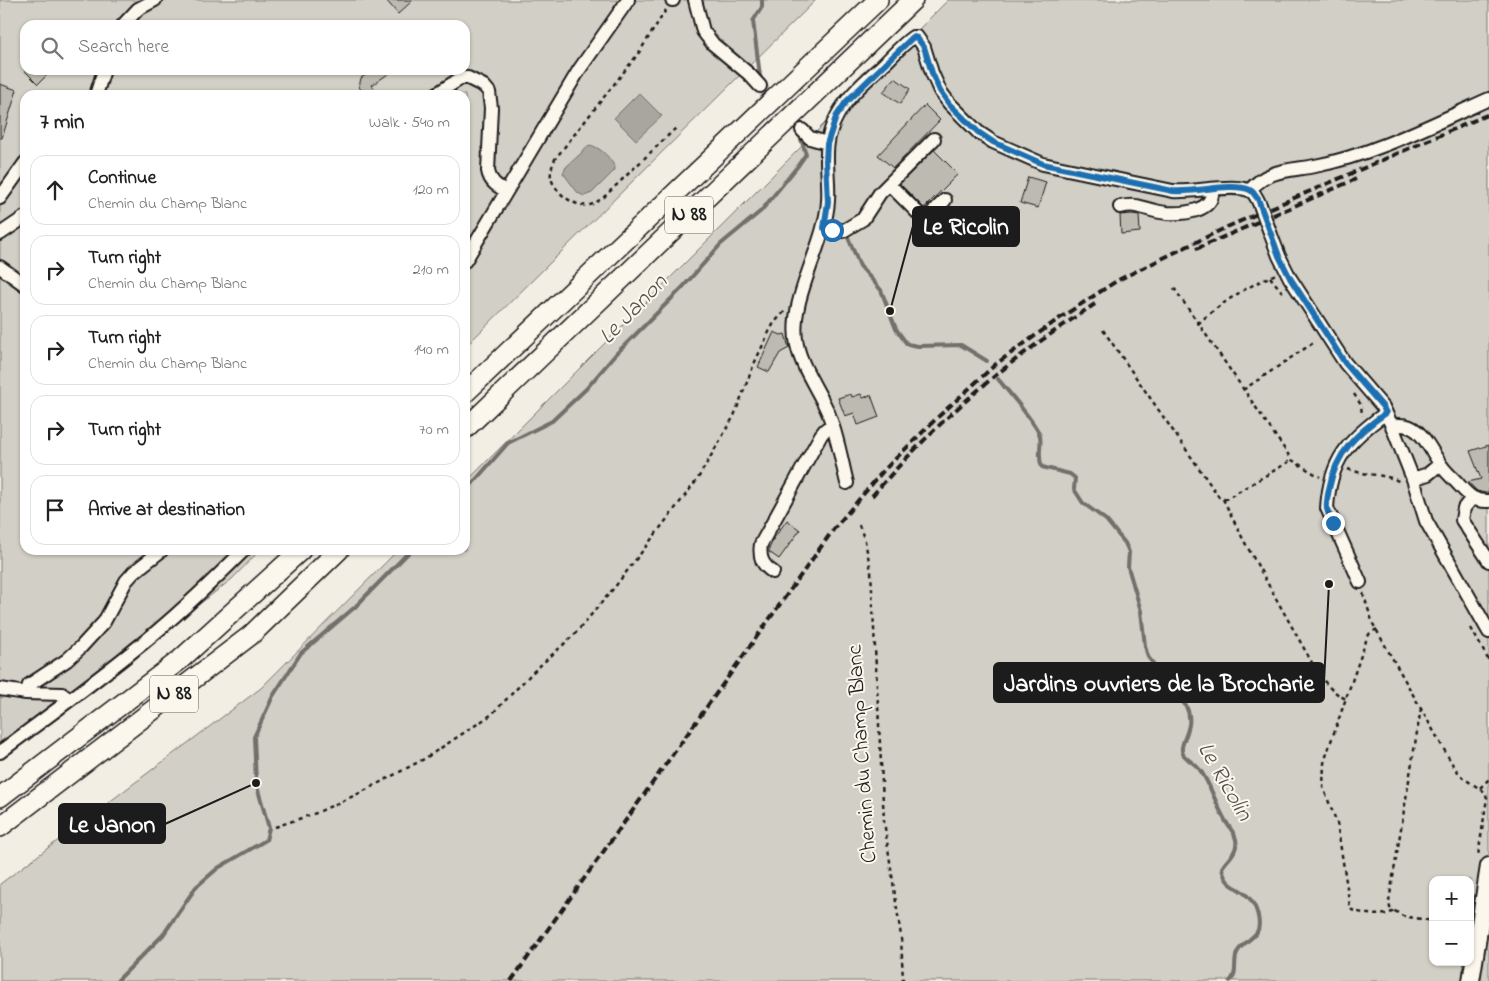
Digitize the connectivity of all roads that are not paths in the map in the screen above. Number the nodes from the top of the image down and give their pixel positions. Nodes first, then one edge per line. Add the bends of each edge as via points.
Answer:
1 (155, 0) edge
2 (628, 0) edge
3 (695, 0) edge
4 (878, 0) edge
5 (913, 0) edge
6 (128, 20) edge
7 (102, 75) edge
8 (760, 86) tunnel mouth
9 (98, 90) edge
10 (443, 90) edge
11 (1489, 99) edge
12 (802, 130) tunnel mouth
13 (934, 139) dead end
14 (827, 144) junction
15 (20, 170) edge
16 (889, 184) junction
17 (1212, 189) junction
18 (1250, 190) junction
19 (506, 191) junction
20 (0, 198) edge
21 (945, 200) dead end
22 (1120, 206) dead end
23 (20, 220) edge
24 (824, 228) junction
25 (0, 234) edge
26 (470, 252) edge
27 (0, 267) edge
28 (20, 281) edge
29 (470, 388) edge
30 (1386, 413) junction
31 (470, 424) edge
32 (832, 425) junction
33 (1392, 426) junction
34 (1440, 464) junction
35 (847, 483) dead end
36 (1409, 483) junction
37 (1472, 498) junction
38 (1489, 500) edge
39 (156, 555) edge
40 (239, 555) edge
41 (296, 555) edge
42 (334, 555) edge
43 (1489, 561) edge
44 (773, 572) dead end
45 (1360, 582) road end
46 (1489, 632) edge
47 (0, 689) edge
48 (26, 693) junction
49 (70, 700) junction
50 (0, 752) edge
51 (0, 798) edge
52 (0, 827) edge
53 (1483, 864) edge
54 (1471, 981) edge

1 - 6 street via 138,9
2 - 19 street via 579,70
3 - 8 street via 703,31
4 - 29 highway, N 88
5 - 31 highway, N 88
7 - 9 street
10 - 19 street via 461,78 468,78 489,92 492,108 488,171 493,183
11 - 18 street via 1359,154 1266,175
12 - 14 street via 810,138
13 - 16 street
14 - 17 street via 836,117 846,102 913,37 924,47 932,73 949,104 993,142 1055,167 1173,191
14 - 24 street via 828,202
15 - 20 street
16 - 21 street via 925,217
16 - 24 street via 857,223 844,230
17 - 18 street
17 - 22 street via 1208,204 1186,212 1167,213 1137,206
18 - 30 street, bridge via 1290,278 1345,363
19 - 26 street
23 - 25 street
24 - 32 street via 800,301 796,343
27 - 28 street
30 - 33 street
30 - 45 street via 1350,443 1330,482 1327,508
32 - 35 street
32 - 44 street via 821,435 761,544 763,564
33 - 34 street via 1413,428 1428,442
33 - 36 street
34 - 36 street
34 - 37 street
36 - 46 street via 1426,521
37 - 38 street
37 - 43 street via 1464,508 1462,520
39 - 48 street via 126,581 104,622 81,647 29,685
40 - 49 street via 161,628
41 - 51 highway, N 88 via 181,659
42 - 52 highway, N 88 via 251,635
47 - 48 street
48 - 49 street via 62,694
49 - 50 street
53 - 54 main road

